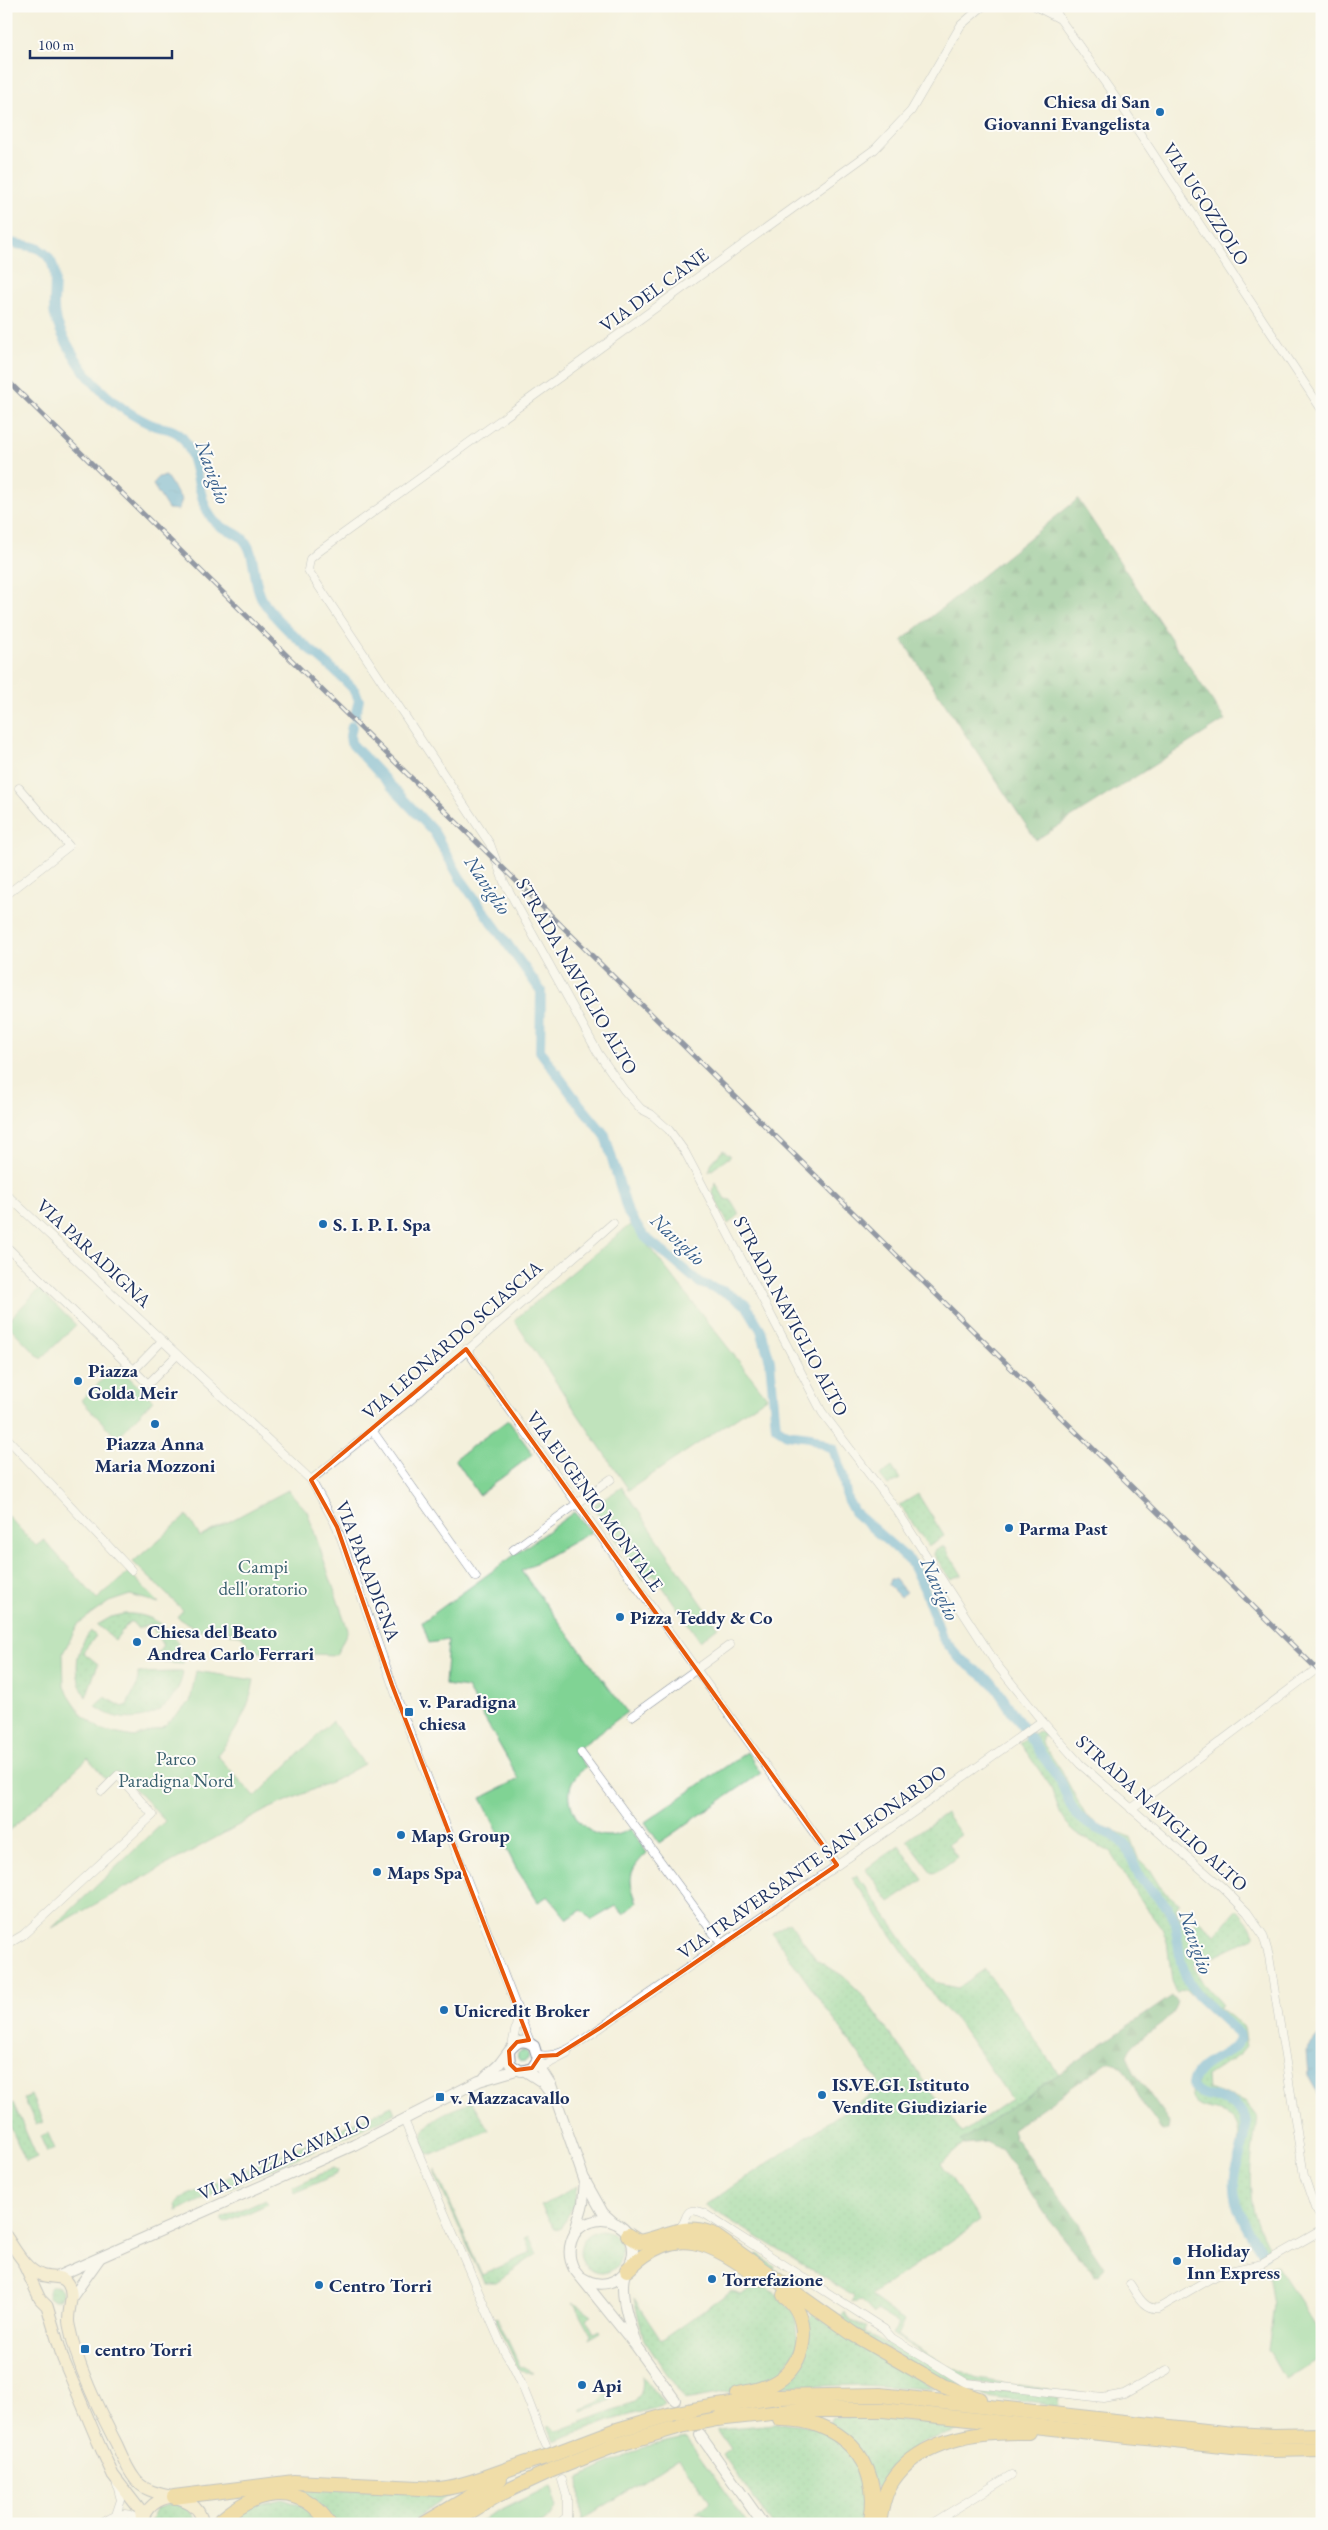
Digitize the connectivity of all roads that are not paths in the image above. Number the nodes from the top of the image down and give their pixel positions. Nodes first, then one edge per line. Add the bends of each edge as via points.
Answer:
1 (983, 6) edge
2 (1035, 6) edge
3 (1054, 6) edge
4 (1060, 19) junction
5 (1322, 410) edge
6 (308, 564) joint
7 (19, 788) dead end
8 (6, 895) edge
9 (6, 1194) edge
10 (613, 1223) dead end
11 (6, 1246) edge
12 (162, 1341) junction
13 (466, 1349) junction
14 (177, 1355) junction
15 (134, 1370) junction
16 (372, 1430) junction
17 (6, 1437) edge
18 (611, 1478) dead end
19 (312, 1480) junction
20 (577, 1503) junction
21 (513, 1550) dead end
22 (131, 1570) dead end
23 (476, 1577) dead end
24 (730, 1645) dead end
25 (1322, 1665) edge
26 (697, 1670) junction
27 (632, 1716) dead end
28 (1042, 1721) junction
29 (581, 1753) dead end
30 (102, 1791) dead end
31 (1131, 1809) junction
32 (837, 1865) junction
33 (6, 1945) edge
34 (722, 1945) junction
35 (519, 2010) junction
36 (600, 2028) junction
37 (530, 2042) junction
38 (510, 2048) junction
39 (538, 2060) junction
40 (555, 2062) junction
41 (521, 2071) junction
42 (479, 2081) junction
43 (551, 2085) junction
44 (555, 2100) junction
45 (404, 2120) junction
46 (584, 2179) junction
47 (1322, 2219) edge
48 (716, 2223) junction
49 (617, 2224) junction
50 (702, 2230) junction
51 (1322, 2230) edge
52 (628, 2235) junction
53 (678, 2235) junction
54 (6, 2236) edge
55 (572, 2239) junction
56 (18, 2252) junction
57 (100, 2258) junction
58 (627, 2270) junction
59 (53, 2277) junction
60 (581, 2277) junction
61 (1130, 2284) dead end
62 (39, 2294) junction
63 (72, 2297) junction
64 (47, 2306) junction
65 (638, 2348) junction
66 (1167, 2370) dead end
67 (679, 2407) junction
68 (1068, 2415) junction
69 (717, 2419) junction
70 (700, 2435) dead end
71 (1322, 2435) edge
72 (1128, 2436) junction
73 (1322, 2448) edge
74 (550, 2453) junction
75 (113, 2475) junction
76 (1011, 2475) dead end
77 (562, 2480) dead end
78 (174, 2497) junction
79 (116, 2515) junction
80 (567, 2521) edge
81 (142, 2523) edge
82 (451, 2523) edge
83 (101, 2524) edge
84 (203, 2524) edge
85 (217, 2524) edge
86 (329, 2524) edge
87 (424, 2524) edge
88 (558, 2524) edge
89 (764, 2524) edge
90 (870, 2524) edge
91 (878, 2524) edge
92 (931, 2524) edge

1 - 6 street, VIA DEL CANE via 961,25 911,111 875,150 318,552
2 - 4 street, VIA UGOZZOLO
3 - 4 street, VIA UGOZZOLO
4 - 5 street, VIA UGOZZOLO via 1125,111
6 - 28 street, STRADA NAVIGLIO ALTO via 313,579 490,844 504,882 598,1053 624,1090 641,1109 669,1130 685,1152 824,1416 898,1512 992,1658
7 - 8 street via 68,846
9 - 12 street, VIA PARADIGNA
10 - 13 street, VIA LEONARDO SCIASCIA
11 - 15 street
12 - 14 street, VIA PARADIGNA
12 - 15 street
13 - 16 street, VIA LEONARDO SCIASCIA
13 - 20 street, VIA EUGENIO MONTALE
14 - 15 street via 148,1384
14 - 19 street, VIA PARADIGNA
16 - 19 street, VIA LEONARDO SCIASCIA
16 - 23 street
17 - 22 street
18 - 20 street
19 - 35 street, VIA PARADIGNA via 337,1527 402,1712
20 - 21 street
20 - 26 street, VIA EUGENIO MONTALE
24 - 26 street
25 - 31 street
26 - 27 street
26 - 32 street, VIA EUGENIO MONTALE
28 - 31 street, STRADA NAVIGLIO ALTO via 1085,1768
28 - 32 street, VIA TRAVERSANTE SAN LEONARDO
29 - 34 street
30 - 33 street via 118,1775 153,1814 23,1935
31 - 47 street, STRADA NAVIGLIO ALTO via 1222,1887 1247,1912 1263,1935 1304,2176
32 - 34 street, VIA TRAVERSANTE SAN LEONARDO
34 - 36 street, VIA TRAVERSANTE SAN LEONARDO
35 - 37 street, VIA PARADIGNA
35 - 38 street
36 - 39 street, VIA TRAVERSANTE SAN LEONARDO via 557,2055
36 - 40 street, VIA TRAVERSANTE SAN LEONARDO
37 - 38 street via 524,2041
37 - 39 street, VIA PARADIGNA via 537,2050
38 - 41 street via 508,2059
38 - 42 street, VIA MAZZACAVALLO via 499,2064
39 - 40 street via 546,2065
39 - 41 street
39 - 43 street, VIA PARADIGNA
40 - 43 street, VIA PARADIGNA via 550,2075
41 - 42 street, VIA MAZZACAVALLO
41 - 44 street, VIA PARADIGNA via 542,2082
42 - 45 street, VIA MAZZACAVALLO
43 - 44 street, VIA PARADIGNA
44 - 46 street, VIA PARADIGNA
45 - 57 street, VIA MAZZACAVALLO
45 - 74 street
46 - 49 street, VIA PARADIGNA via 603,2213
46 - 55 street, VIA PARADIGNA via 583,2204
48 - 50 street via 709,2223
48 - 53 street via 693,2210 685,2216
48 - 66 street via 966,2383 1111,2398
49 - 52 street, VIA PARADIGNA
49 - 55 street via 591,2222 582,2226
50 - 53 highway
50 - 68 highway via 731,2245 842,2327 942,2386 976,2398
51 - 61 street via 1262,2264 1220,2273 1158,2308 1146,2306
52 - 53 highway via 639,2242
52 - 58 street, VIA PARADIGNA via 632,2250
53 - 58 highway
53 - 67 highway via 712,2247 758,2276 792,2302 800,2313 803,2326 802,2346 796,2361 777,2382
54 - 56 main road
55 - 60 street, VIA PARADIGNA via 570,2260
56 - 59 main road via 32,2270
56 - 62 main road
57 - 59 street, VIA MAZZACAVALLO
57 - 63 street
58 - 60 street via 606,2283 590,2282
58 - 65 street, VIA PARADIGNA via 623,2280 624,2294
59 - 62 main road via 42,2284
59 - 63 main road via 66,2281
60 - 65 street, VIA PARADIGNA
62 - 64 main road
63 - 64 main road via 60,2308
63 - 78 main road via 68,2320 72,2338 92,2392 120,2452 140,2485
64 - 75 main road via 66,2367
65 - 67 street, VIA PARADIGNA
67 - 68 highway via 767,2398 860,2395
67 - 74 highway
68 - 71 highway via 1244,2435
69 - 72 highway via 799,2410 864,2409
69 - 82 highway, bridge via 621,2443 558,2467
69 - 90 highway via 805,2420 834,2432 856,2452 870,2477 874,2500
70 - 89 street
72 - 73 highway via 1252,2449
72 - 91 highway via 1016,2432 969,2436 934,2446 909,2462 892,2480
74 - 78 highway via 445,2488 288,2482
74 - 87 highway via 480,2489
75 - 79 street via 121,2500
75 - 81 main road via 140,2510
76 - 92 street
77 - 80 street via 567,2493
78 - 81 main road via 154,2503
78 - 84 main road via 194,2505
79 - 81 street via 132,2515
79 - 83 street
80 - 88 street
85 - 86 highway via 246,2502 276,2494 309,2502

